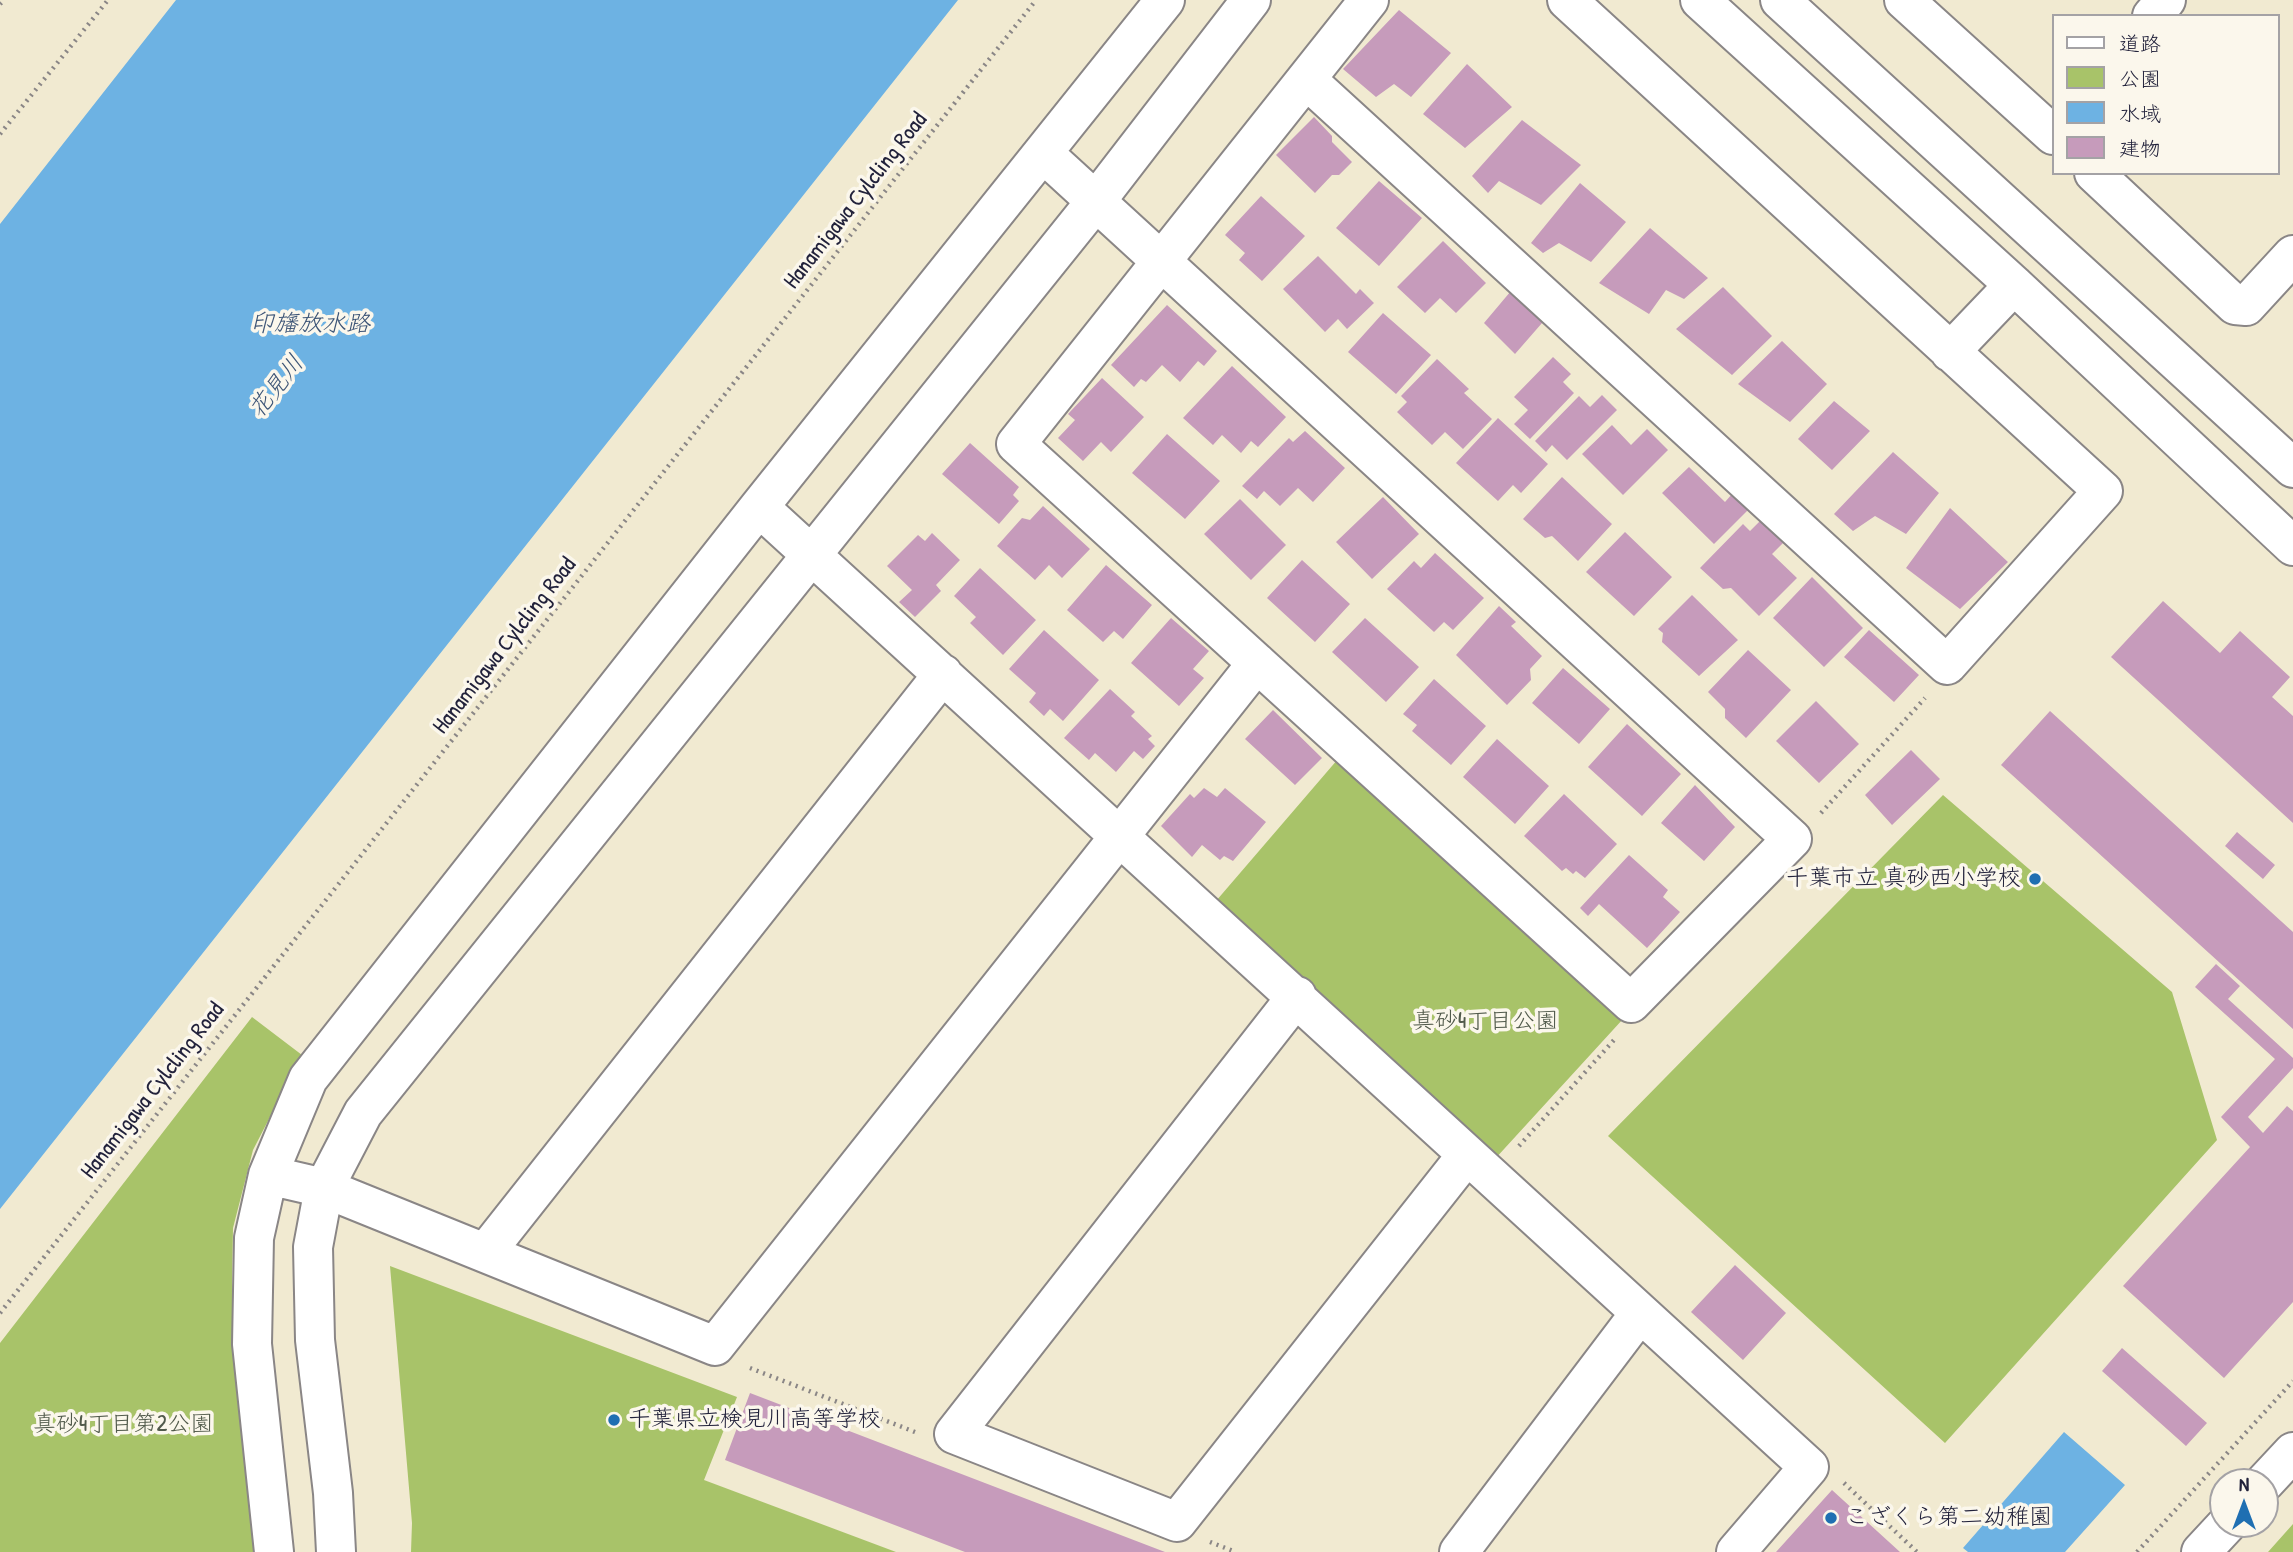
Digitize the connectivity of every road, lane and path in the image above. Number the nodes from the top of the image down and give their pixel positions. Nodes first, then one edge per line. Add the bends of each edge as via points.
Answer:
1 (4, 0) edge
2 (108, 0) edge
3 (1036, 0) edge
4 (1165, 0) edge
5 (1251, 0) edge
6 (1369, 0) edge
7 (1567, 0) edge
8 (1700, 0) edge
9 (1780, 0) edge
10 (1904, 0) edge
11 (2166, 0) edge
12 (0, 4) edge
13 (2154, 14) edge
14 (1307, 80) junction
15 (2052, 131) edge
16 (0, 134) edge
17 (1043, 153) junction
18 (2096, 175) edge
19 (1096, 201) junction
20 (2293, 255) edge
21 (1163, 261) junction
22 (2014, 285) junction
23 (1950, 352) junction
24 (2293, 468) edge
25 (759, 508) junction
26 (2288, 532) edge
27 (810, 554) junction
28 (1257, 663) junction
29 (1947, 665) junction
30 (943, 674) junction
31 (1118, 835) junction
32 (1792, 839) junction
33 (1297, 996) junction
34 (1631, 1003) junction
35 (1478, 1167) junction
36 (268, 1175) junction
37 (324, 1188) junction
38 (486, 1252) junction
39 (0, 1313) edge
40 (1640, 1313) junction
41 (716, 1346) junction
42 (2293, 1381) edge
43 (954, 1434) junction
44 (2293, 1451) edge
45 (1809, 1466) junction
46 (2278, 1468) edge
47 (2214, 1538) edge
48 (274, 1552) edge
49 (336, 1552) edge
50 (1459, 1552) edge
51 (1736, 1552) edge
52 (1917, 1552) edge
53 (2137, 1552) edge
54 (2201, 1552) edge

1 - 12 path
2 - 16 path
3 - 39 path, Hanamigawa Cylcling Road
4 - 17 street
5 - 19 street
6 - 14 street
7 - 23 street
8 - 22 street
9 - 24 street
10 - 15 street
11 - 13 street
14 - 21 street
14 - 29 street
17 - 19 street
17 - 25 street
18 - 20 street via 2235,305 2246,306
19 - 21 street
19 - 27 street
21 - 28 street via 1016,444
21 - 32 street
22 - 23 street
22 - 26 street
23 - 29 street via 2103,491
25 - 27 street
25 - 36 street via 308,1079
27 - 30 street
27 - 37 street via 363,1113
28 - 31 street
28 - 34 street
29 - 32 path via 1937,684
30 - 31 street
30 - 38 street
31 - 33 street
31 - 41 street
32 - 34 street
33 - 35 street
33 - 43 street
34 - 35 path via 1626,1027
35 - 40 street
35 - 43 street via 1177,1522
36 - 37 street
36 - 48 street via 254,1238 252,1344
37 - 38 street
37 - 49 street via 313,1247 315,1340
38 - 41 street
40 - 45 street
40 - 50 street
41 - 43 path via 737,1363 921,1434
42 - 53 path
44 - 46 street
45 - 51 street
45 - 52 path via 1837,1476
47 - 54 street

